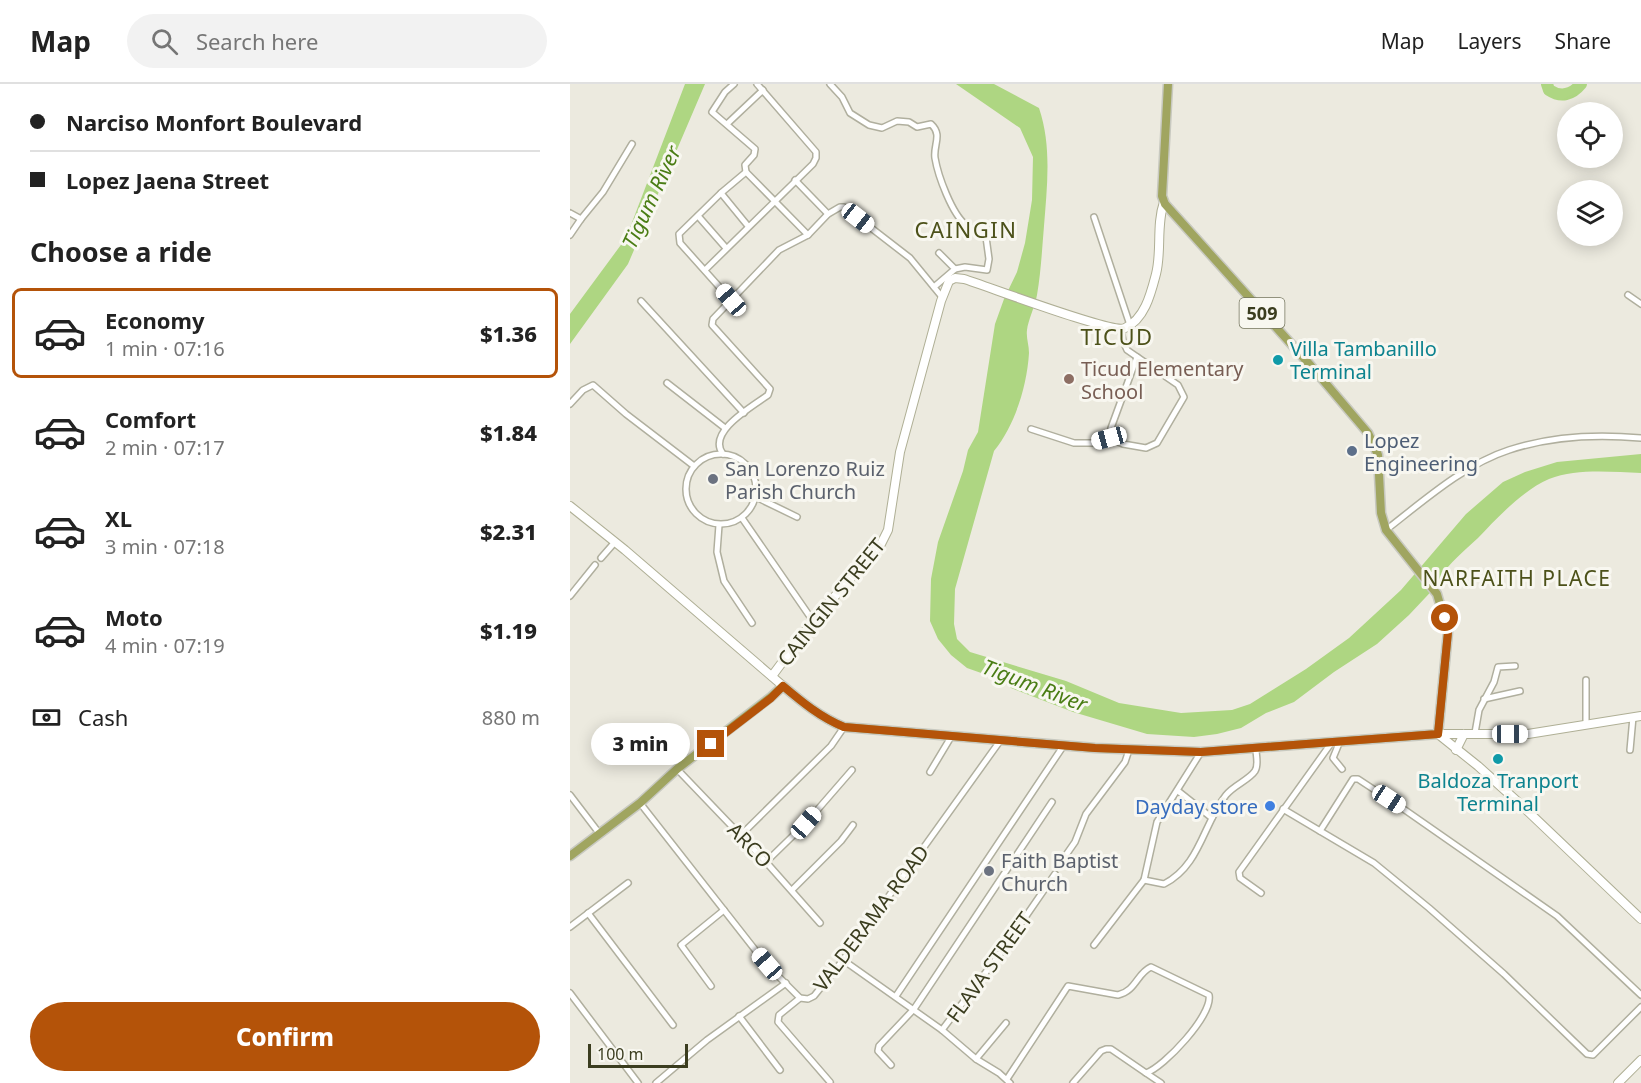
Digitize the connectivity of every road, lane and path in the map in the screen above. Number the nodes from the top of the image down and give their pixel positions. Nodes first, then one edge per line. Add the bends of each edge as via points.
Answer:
1 (734, 84) edge
2 (757, 84) edge
3 (830, 84) edge
4 (1168, 84) edge
5 (763, 90) junction
6 (727, 124) junction
7 (632, 144) dead end
8 (746, 172) junction
9 (795, 180) junction
10 (721, 193) junction
11 (775, 201) junction
12 (1164, 202) junction
13 (570, 213) edge
14 (828, 214) junction
15 (698, 216) junction
16 (1094, 217) dead end
17 (581, 219) junction
18 (748, 226) junction
19 (570, 235) edge
20 (808, 235) junction
21 (726, 248) junction
22 (939, 253) dead end
23 (955, 269) junction
24 (705, 270) junction
25 (934, 287) junction
26 (1628, 295) dead end
27 (942, 297) junction
28 (731, 300) junction
29 (641, 301) dead end
30 (1641, 304) edge
31 (1130, 325) junction
32 (1121, 330) junction
33 (1137, 357) junction
34 (667, 382) dead end
35 (570, 404) edge
36 (744, 413) junction
37 (725, 428) junction
38 (1031, 429) dead end
39 (1109, 438) junction
40 (1641, 438) edge
41 (723, 454) junction
42 (694, 466) junction
43 (756, 497) junction
44 (570, 506) edge
45 (797, 517) dead end
46 (742, 518) junction
47 (719, 525) junction
48 (1388, 532) junction
49 (615, 542) junction
50 (601, 558) dead end
51 (596, 565) dead end
52 (570, 596) edge
53 (813, 621) junction
54 (752, 623) dead end
55 (1515, 666) dead end
56 (772, 676) junction
57 (1586, 680) dead end
58 (783, 686) junction
59 (1520, 691) dead end
60 (1484, 699) junction
61 (1637, 716) edge
62 (1586, 725) junction
63 (844, 727) junction
64 (1438, 734) junction
65 (1464, 734) junction
66 (1475, 734) junction
67 (951, 737) junction
68 (1000, 741) junction
69 (1336, 742) junction
70 (1064, 745) junction
71 (1256, 748) junction
72 (1129, 750) junction
73 (1456, 750) junction
74 (1630, 750) dead end
75 (1201, 752) junction
76 (677, 769) junction
77 (1342, 769) dead end
78 (852, 770) dead end
79 (930, 772) dead end
80 (1178, 791) junction
81 (570, 795) edge
82 (1052, 802) dead end
83 (640, 803) junction
84 (1283, 809) junction
85 (1212, 818) junction
86 (854, 825) dead end
87 (1320, 831) junction
88 (600, 833) junction
89 (741, 835) junction
90 (571, 853) edge
91 (766, 862) junction
92 (1059, 865) dead end
93 (1055, 874) dead end
94 (1144, 880) junction
95 (628, 883) dead end
96 (792, 890) junction
97 (1261, 893) dead end
98 (724, 910) junction
99 (588, 913) junction
100 (1641, 919) edge
101 (820, 923) dead end
102 (570, 927) edge
103 (1094, 945) dead end
104 (843, 960) junction
105 (786, 984) junction
106 (711, 986) dead end
107 (570, 993) edge
108 (1641, 995) edge
109 (896, 996) junction
110 (800, 998) junction
111 (1641, 1007) edge
112 (914, 1009) junction
113 (739, 1016) junction
114 (1006, 1023) dead end
115 (673, 1025) dead end
116 (942, 1030) junction
117 (976, 1059) junction
118 (1641, 1060) edge
119 (891, 1065) dead end
120 (780, 1070) dead end
121 (1146, 1073) junction
122 (1009, 1081) edge
123 (830, 1082) edge
124 (638, 1083) edge
125 (656, 1083) edge
126 (1073, 1083) edge
127 (1161, 1083) edge
128 (1618, 1083) edge

1 - 6 street via 712,110
2 - 5 street
3 - 23 street via 850,113 869,125 882,128 897,121 917,127 931,124 936,128 935,157 945,193 964,224 986,237 989,259 987,270
4 - 12 main road
5 - 6 street
5 - 9 street via 816,152 813,164
6 - 8 street via 754,149
7 - 17 street via 603,192
8 - 10 street
8 - 11 street
9 - 11 street
9 - 14 street
10 - 15 street
10 - 18 street
11 - 18 street
11 - 20 street
12 - 31 main road via 1157,272 1147,302
12 - 48 main road, 509 via 1368,433 1378,455 1381,513
13 - 17 street
14 - 20 street
14 - 25 street via 844,207 910,258
15 - 21 street
15 - 24 street via 678,239
16 - 31 street
17 - 19 street
18 - 21 street
20 - 28 street via 779,250
21 - 24 street
22 - 23 street
23 - 25 street
24 - 28 street
25 - 27 street
26 - 30 street
27 - 32 main road via 949,281 955,278
27 - 53 main road, CAINGIN STREET via 900,452 888,530 881,544
28 - 36 street via 712,325 770,389 768,395
29 - 36 street
31 - 32 main road
32 - 33 street via 1127,350
33 - 39 street
33 - 39 street via 1178,385 1184,397 1157,443 1146,448
34 - 37 street
35 - 42 street via 593,385
36 - 37 street
37 - 41 street via 720,445
38 - 39 street via 1074,443
40 - 48 street via 1565,437 1509,450 1477,465
41 - 42 street
41 - 43 street via 747,465 756,483
42 - 47 street via 685,485 689,506 705,521
43 - 45 street
43 - 46 street
44 - 49 main road
46 - 47 street
46 - 53 street
47 - 54 street via 717,552 724,581
48 - 64 main road, 509 via 1437,594 1448,632
49 - 50 street
49 - 56 main road
51 - 52 street
53 - 56 main road, CAINGIN STREET
55 - 60 street via 1498,667
56 - 58 main road
57 - 62 street
58 - 63 main road via 811,709
58 - 76 main road
59 - 60 street
60 - 66 street
61 - 62 main road
61 - 74 street
62 - 66 main road via 1528,734
63 - 67 main road
63 - 89 street via 831,746
64 - 65 main road
64 - 69 main road
64 - 73 main road
65 - 66 main road
65 - 73 main road
67 - 68 main road
67 - 79 street
68 - 70 main road
68 - 104 street, VALDERAMA ROAD
69 - 71 main road
69 - 77 street via 1332,758
69 - 84 street
70 - 72 main road
70 - 109 street
71 - 75 main road
71 - 85 street via 1254,772 1228,792
72 - 75 main road
72 - 92 street via 1125,762 1086,814 1075,842
73 - 100 main road via 1479,766
75 - 80 street
76 - 83 main road
76 - 89 street, ARCO
78 - 91 street
80 - 85 street
80 - 94 street via 1157,822
81 - 88 street
82 - 112 street
83 - 88 main road
83 - 98 street, VALDERAMA ROAD
84 - 87 street
84 - 97 street via 1239,872 1240,878
85 - 94 street via 1194,856 1182,871 1164,884
86 - 96 street
87 - 108 street via 1353,779 1358,779 1557,916
87 - 111 street via 1374,863 1429,908 1587,1054 1593,1055
88 - 90 main road
89 - 91 street, ARCO
91 - 96 street, ARCO
93 - 116 street, FLAVA STREET
94 - 103 street
95 - 99 street
96 - 101 street, ARCO
98 - 105 street, VALDERAMA ROAD
98 - 106 street via 681,945
99 - 102 street
99 - 115 street
104 - 109 street
104 - 110 street, VALDERAMA ROAD via 814,996
105 - 110 street, VALDERAMA ROAD
105 - 113 street
107 - 124 street
109 - 112 street
110 - 123 street via 779,1015 778,1022
112 - 116 street
112 - 119 street via 878,1049
113 - 120 street
113 - 125 street
114 - 117 street
116 - 117 street
117 - 122 street
118 - 128 main road
121 - 122 street via 1155,1070 1188,1037 1210,999 1201,990 1151,967 1125,994 1068,986
121 - 126 street via 1106,1049
121 - 127 street

